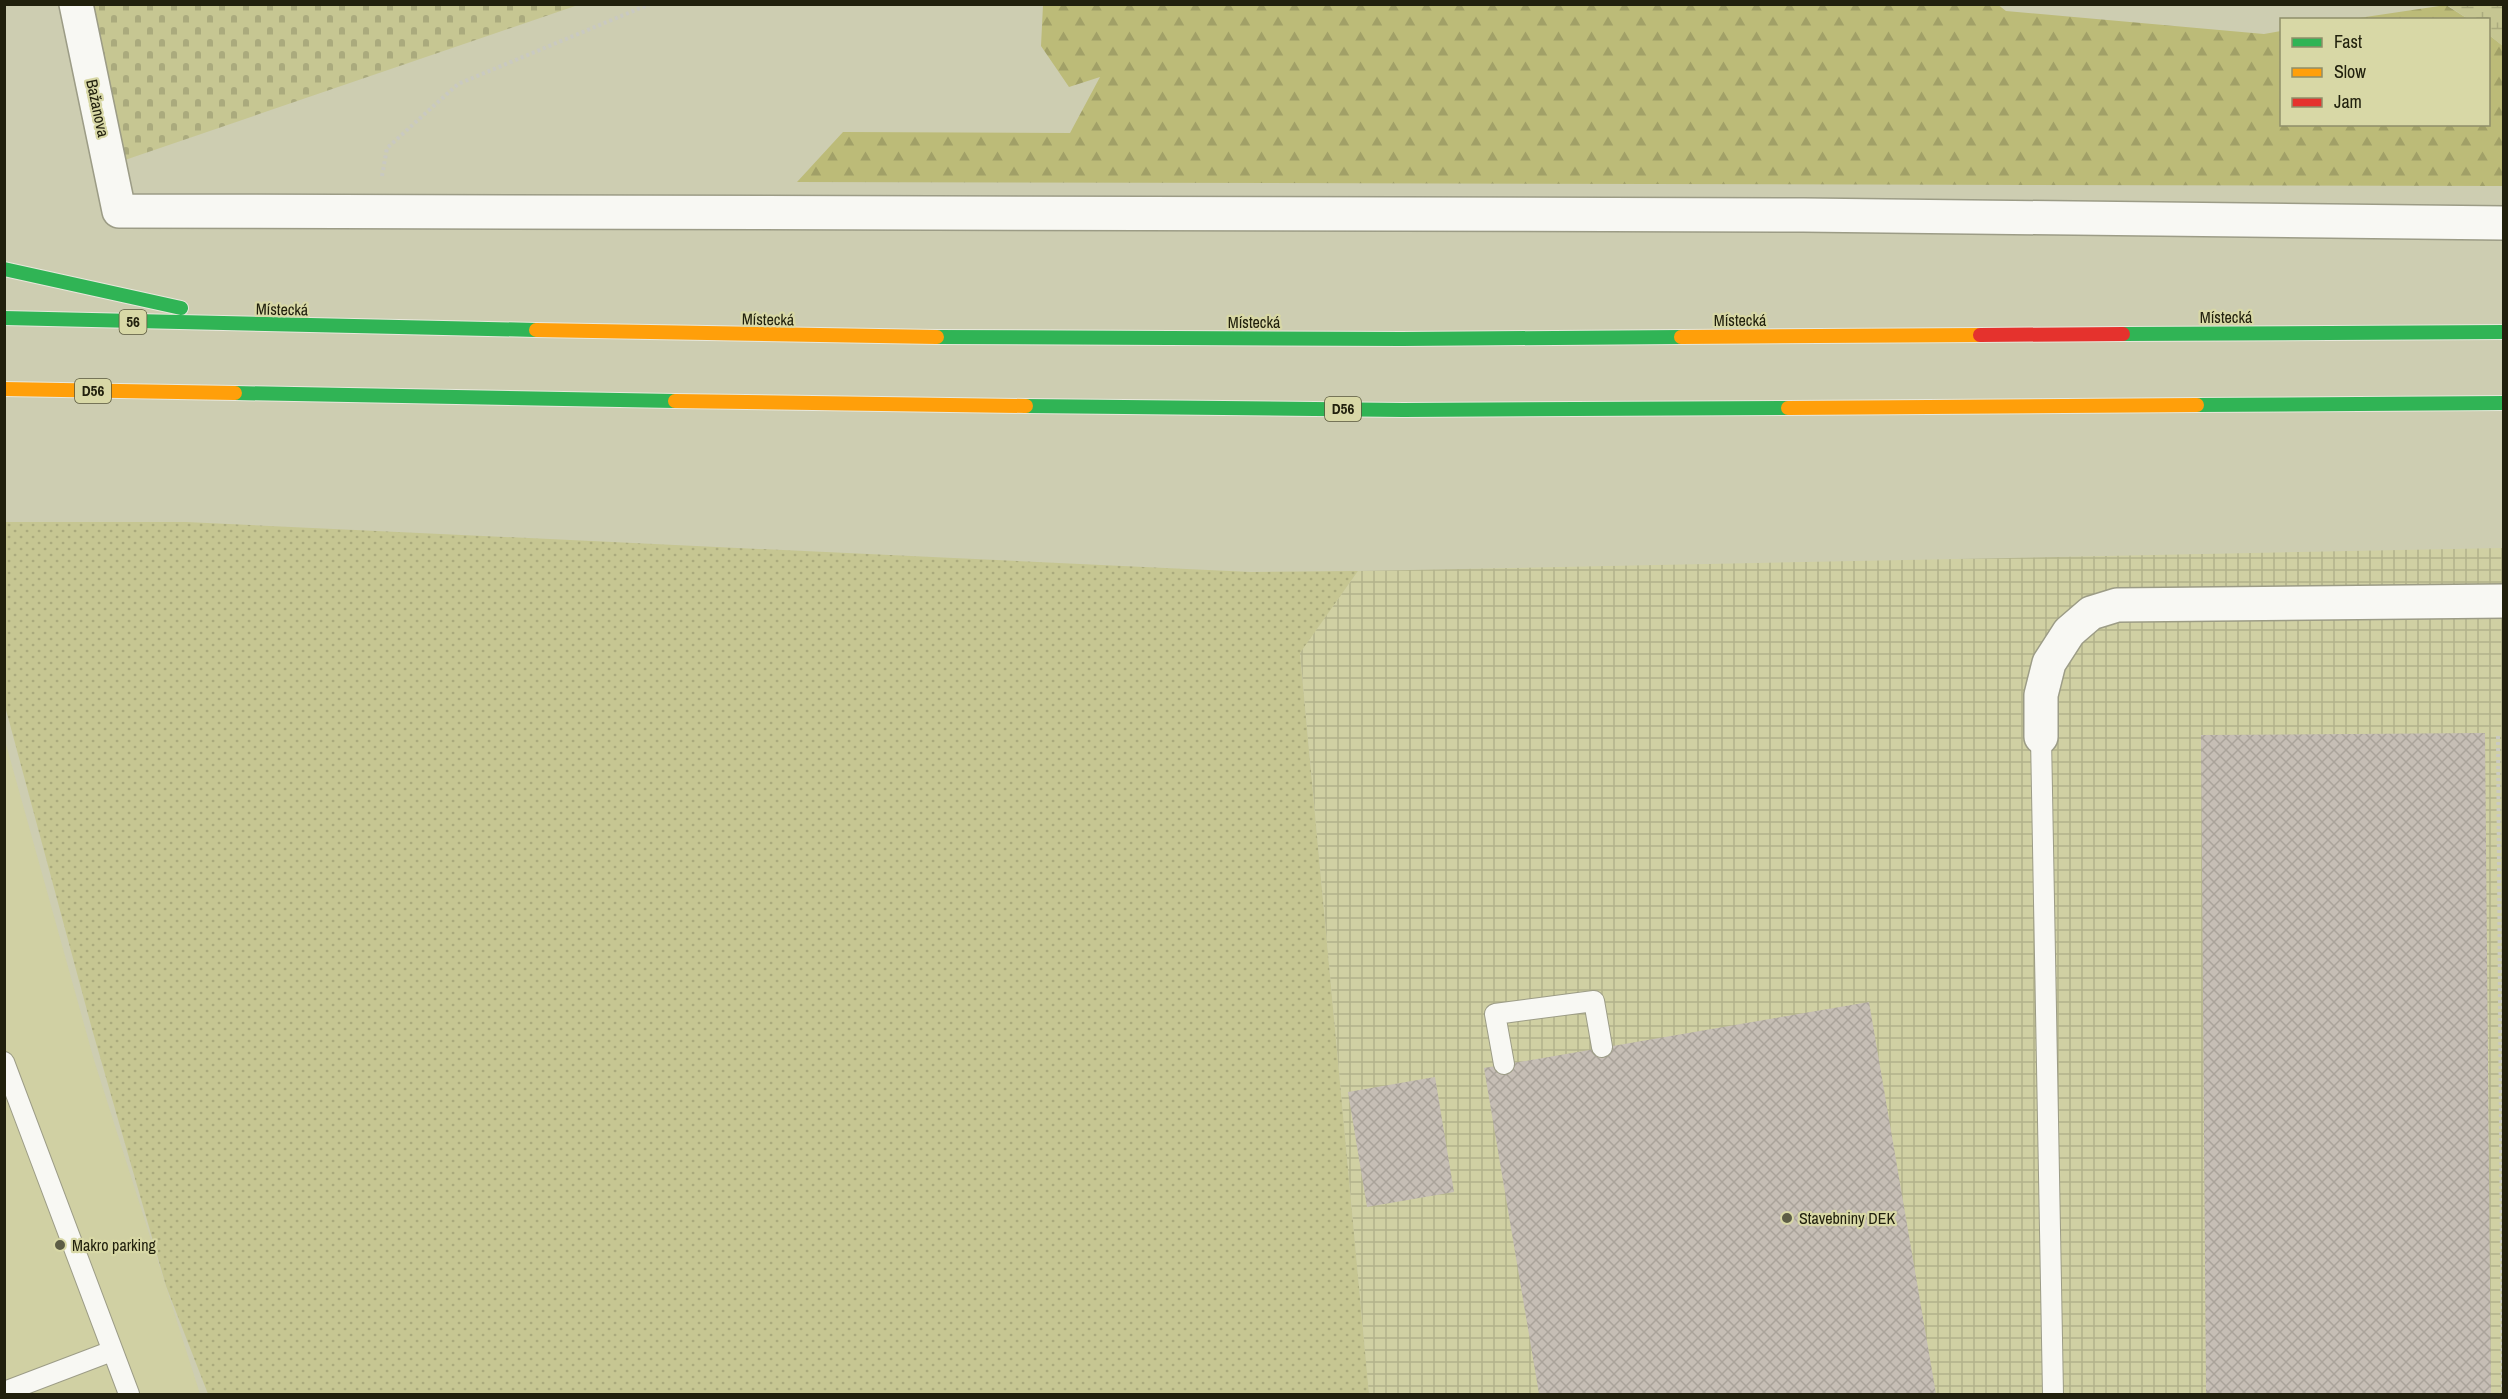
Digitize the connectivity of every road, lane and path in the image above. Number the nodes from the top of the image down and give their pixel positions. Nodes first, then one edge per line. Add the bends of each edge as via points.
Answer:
1 (76, 4) edge
2 (650, 4) edge
3 (376, 210) junction
4 (2504, 223) edge
5 (4, 269) edge
6 (4, 318) edge
7 (262, 325) junction
8 (2504, 332) edge
9 (4, 389) edge
10 (182, 393) junction
11 (2504, 403) edge
12 (64, 404) dead end
13 (2504, 601) edge
14 (2498, 736) dead end
15 (2042, 737) joint
16 (2502, 991) edge
17 (1602, 1047) dead end
18 (4, 1062) edge
19 (1504, 1064) dead end
20 (2503, 1320) edge
21 (112, 1351) junction
22 (4, 1392) edge
23 (129, 1395) edge
24 (2053, 1395) edge
25 (2503, 1395) edge

1 - 3 street, Bažanova via 119,211
2 - 3 path via 458,84 387,148
3 - 4 street via 1779,215
5 - 7 highway
6 - 7 highway, Místecká / 56
7 - 8 highway, Místecká via 806,336 1402,339
9 - 10 highway, D56
10 - 11 highway, D56 via 1403,410
10 - 12 highway
13 - 15 street via 2117,605 2091,613 2069,632 2049,663 2041,695
14 - 16 path
15 - 24 lane
16 - 20 path
17 - 19 lane via 1594,1001 1495,1014
18 - 21 lane
20 - 25 path
21 - 22 lane
21 - 23 lane

